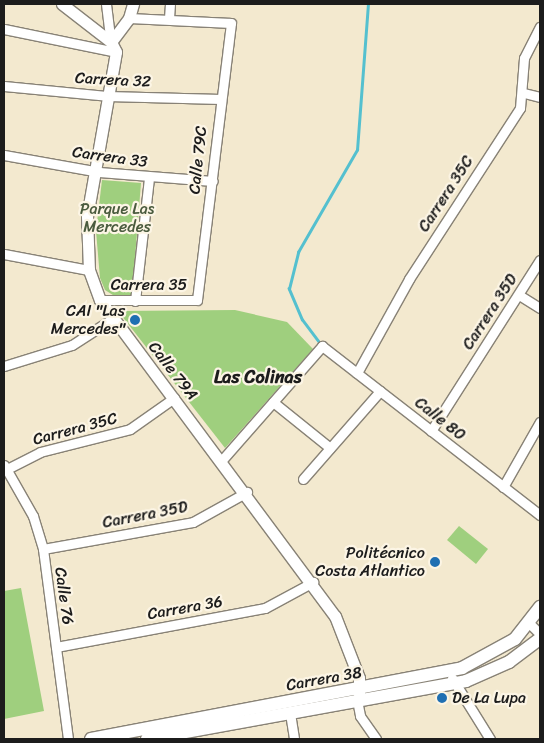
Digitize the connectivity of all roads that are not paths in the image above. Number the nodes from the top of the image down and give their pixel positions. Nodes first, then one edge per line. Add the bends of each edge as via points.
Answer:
1 (62, 4) edge
2 (106, 4) edge
3 (133, 4) edge
4 (170, 4) edge
5 (130, 18) junction
6 (169, 18) junction
7 (540, 27) edge
8 (4, 29) edge
9 (113, 47) junction
10 (4, 86) edge
11 (524, 93) junction
12 (107, 96) junction
13 (540, 97) edge
14 (221, 99) junction
15 (4, 155) edge
16 (93, 171) junction
17 (148, 178) junction
18 (213, 181) junction
19 (4, 254) edge
20 (540, 260) edge
21 (90, 270) junction
22 (519, 295) junction
23 (100, 300) junction
24 (198, 300) joint
25 (135, 301) junction
26 (540, 308) edge
27 (112, 319) junction
28 (4, 366) edge
29 (357, 373) junction
30 (380, 391) junction
31 (174, 398) junction
32 (274, 402) junction
33 (540, 422) edge
34 (431, 431) junction
35 (330, 448) junction
36 (222, 460) junction
37 (5, 467) edge
38 (303, 479) dead end
39 (503, 487) junction
40 (247, 492) junction
41 (540, 515) edge
42 (42, 548) junction
43 (313, 582) junction
44 (540, 607) edge
45 (530, 624) junction
46 (540, 634) edge
47 (540, 639) edge
48 (56, 647) junction
49 (448, 671) junction
50 (454, 684) junction
51 (359, 694) junction
52 (290, 713) junction
53 (68, 739) edge
54 (91, 739) edge
55 (147, 739) edge
56 (294, 739) edge
57 (376, 739) edge
58 (490, 739) edge

1 - 9 street
2 - 9 street
3 - 5 street
4 - 6 street
5 - 6 street
5 - 9 street
6 - 14 street, Calle 79C via 231,23
7 - 11 street, Carrera 35C via 520,75
8 - 9 street
9 - 12 street, Calle 79A
10 - 12 street, Carrera 32
11 - 13 street
11 - 29 street, Carrera 35C via 520,108 409,279
12 - 14 street, Carrera 32
12 - 16 street, Calle 79A
14 - 18 street, Calle 79C
15 - 16 street, Carrera 33
16 - 17 street, Carrera 33
16 - 21 street, Calle 79A via 87,216
17 - 18 street, Carrera 33
17 - 25 street
18 - 24 street, Calle 79C
19 - 21 street
20 - 22 street, Carrera 35D
21 - 23 street, Calle 79A
22 - 26 street
22 - 34 street, Carrera 35D
23 - 25 street, Carrera 35
23 - 27 street, Calle 79A
24 - 25 street, Carrera 35
27 - 28 street, Carrera 35 via 72,345
27 - 31 street, Calle 79A
29 - 30 street, Calle 80
29 - 32 street, Calle 80 via 322,346
30 - 34 street, Calle 80
30 - 35 street
31 - 36 street, Calle 79A
31 - 37 street, Carrera 35C via 130,429 40,452
32 - 35 street
32 - 36 street
33 - 39 street
34 - 39 street, Calle 80
35 - 38 street
36 - 40 street, Calle 79A
37 - 42 street, Calle 76 via 34,516
39 - 41 street, Calle 80
40 - 42 street, Carrera 35D via 193,522
40 - 43 street, Calle 79A
42 - 48 street, Calle 76
43 - 48 street, Carrera 36 via 265,608
43 - 51 street, Calle 79A via 335,616
44 - 45 main road, Carrera 38
45 - 46 street
45 - 49 main road, Carrera 38 via 499,651
47 - 50 main road, Carrera 38 via 508,662
48 - 53 street, Calle 76
49 - 50 street
49 - 51 main road, Carrera 38
50 - 51 main road, Carrera 38
50 - 58 street
51 - 52 main road, Carrera 38
51 - 54 main road, Carrera 38
51 - 57 street, Calle 79A via 360,716
52 - 55 main road, Carrera 38
52 - 56 street

